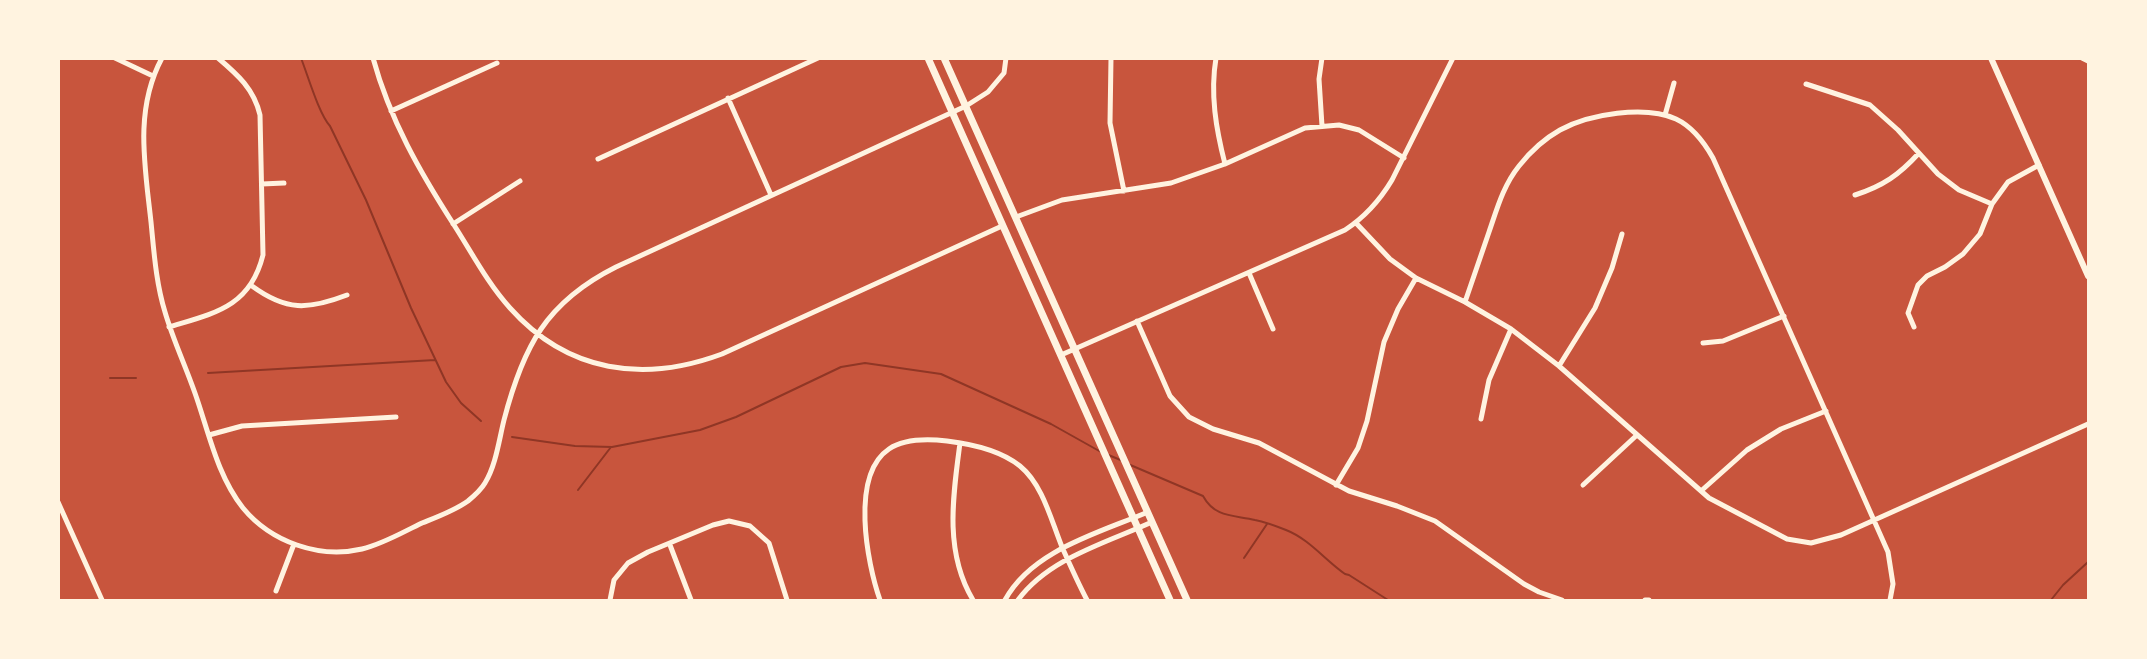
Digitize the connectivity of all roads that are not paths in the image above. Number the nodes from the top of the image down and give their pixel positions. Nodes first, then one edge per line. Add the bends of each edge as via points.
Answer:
1 (115, 58) edge
2 (162, 58) edge
3 (218, 58) edge
4 (373, 58) edge
5 (818, 58) edge
6 (928, 58) edge
7 (944, 58) edge
8 (1006, 58) edge
9 (1111, 58) edge
10 (1216, 58) edge
11 (1322, 58) edge
12 (1453, 58) edge
13 (1991, 58) edge
14 (2082, 58) edge
15 (2088, 61) edge
16 (497, 63) dead end
17 (153, 76) junction
18 (1674, 82) dead end
19 (1806, 84) dead end
20 (728, 98) junction
21 (966, 106) junction
22 (391, 111) junction
23 (952, 112) junction
24 (1665, 115) junction
25 (1322, 126) junction
26 (1919, 153) junction
27 (1404, 158) junction
28 (598, 159) dead end
29 (1225, 164) junction
30 (2039, 165) junction
31 (520, 181) dead end
32 (284, 183) dead end
33 (262, 184) junction
34 (1124, 191) junction
35 (771, 195) junction
36 (1855, 195) dead end
37 (1992, 204) junction
38 (1016, 217) junction
39 (1356, 223) junction
40 (453, 224) junction
41 (1002, 226) junction
42 (1622, 234) dead end
43 (1249, 273) junction
44 (2088, 276) edge
45 (1416, 278) junction
46 (252, 285) junction
47 (347, 295) dead end
48 (1465, 302) junction
49 (1784, 316) junction
50 (1137, 321) junction
51 (169, 327) junction
52 (1914, 327) dead end
53 (1273, 329) dead end
54 (1511, 329) junction
55 (538, 333) junction
56 (1703, 343) dead end
57 (1075, 349) junction
58 (1061, 355) junction
59 (1559, 366) junction
60 (1826, 411) junction
61 (396, 417) dead end
62 (1481, 419) dead end
63 (2088, 424) edge
64 (208, 435) junction
65 (1637, 435) junction
66 (960, 443) junction
67 (1336, 485) junction
68 (1583, 485) dead end
69 (1701, 491) junction
70 (58, 502) edge
71 (1148, 512) junction
72 (1133, 518) junction
73 (1874, 521) junction
74 (1152, 522) junction
75 (1138, 528) junction
76 (294, 544) junction
77 (670, 544) junction
78 (1063, 549) junction
79 (1068, 560) junction
80 (276, 591) dead end
81 (102, 600) edge
82 (610, 600) edge
83 (691, 600) edge
84 (787, 600) edge
85 (880, 600) edge
86 (973, 600) edge
87 (1005, 600) edge
88 (1018, 600) edge
89 (1087, 600) edge
90 (1170, 600) edge
91 (1187, 600) edge
92 (1562, 600) edge
93 (1890, 600) edge

1 - 17 street
2 - 17 street
3 - 33 street via 247,85 258,106
4 - 22 street
5 - 20 street
6 - 23 main road
7 - 21 main road
8 - 21 street via 1004,73 988,92
9 - 34 street via 1110,123
10 - 29 street via 1215,129
11 - 25 street
12 - 27 street
13 - 30 street
14 - 15 street
16 - 22 street
17 - 51 street via 144,114 144,153 156,276
18 - 24 street
19 - 26 street via 1870,105
20 - 28 street
20 - 35 street
21 - 23 street
21 - 38 main road
22 - 40 street via 408,150
23 - 35 street
23 - 41 main road
24 - 48 street via 1630,112 1591,119 1561,130 1537,146 1502,193
24 - 49 street via 1703,140
25 - 27 street via 1359,130
25 - 29 street via 1305,128
26 - 36 street via 1886,183
26 - 37 street via 1959,190
27 - 39 street via 1377,202
29 - 34 street via 1171,183
30 - 37 street via 2008,182
30 - 44 street
31 - 40 street
32 - 33 street
33 - 46 street via 263,255
34 - 38 street via 1062,200
35 - 55 street via 593,279 560,305
37 - 52 street via 1980,234 1963,254 1918,285 1908,313
38 - 57 main road
39 - 43 street
39 - 45 street via 1390,259
40 - 55 street via 501,297
41 - 55 street via 694,364 664,370 605,366 560,348
41 - 58 main road
42 - 59 street via 1595,308
43 - 50 street
43 - 53 street
45 - 48 street
45 - 67 street via 1384,342 1358,448
46 - 47 street via 277,301 301,307
46 - 51 street via 228,306
48 - 54 street
49 - 56 street via 1724,341
49 - 60 street
50 - 57 street
50 - 67 street via 1165,387 1189,417 1259,443
51 - 64 street
54 - 59 street
54 - 62 street via 1490,380
55 - 76 street via 515,380 490,472 469,500 361,549 327,551
57 - 58 street
57 - 71 main road
58 - 72 main road
59 - 65 street
60 - 69 street via 1781,429 1747,450
60 - 73 street
61 - 64 street via 242,426
63 - 73 street
64 - 76 street via 227,482 244,509 268,531
65 - 68 street
65 - 69 street
66 - 78 street via 999,454 1025,471 1039,492
66 - 85 street via 903,442 883,453 874,465 868,491 866,536
66 - 86 street via 953,505 954,547
67 - 92 street via 1435,521 1524,584
69 - 73 street via 1770,531 1800,543 1828,540
70 - 81 street
71 - 72 street
71 - 74 main road
72 - 75 main road
72 - 78 street
73 - 93 street via 1888,552 1893,584
74 - 75 street
74 - 91 main road
75 - 79 street
75 - 90 main road
76 - 80 street
77 - 82 street via 622,567 614,580
77 - 83 street
77 - 84 street via 722,522 750,526 769,543
78 - 79 street
78 - 87 street via 1030,570
79 - 88 street via 1037,579
79 - 89 street

